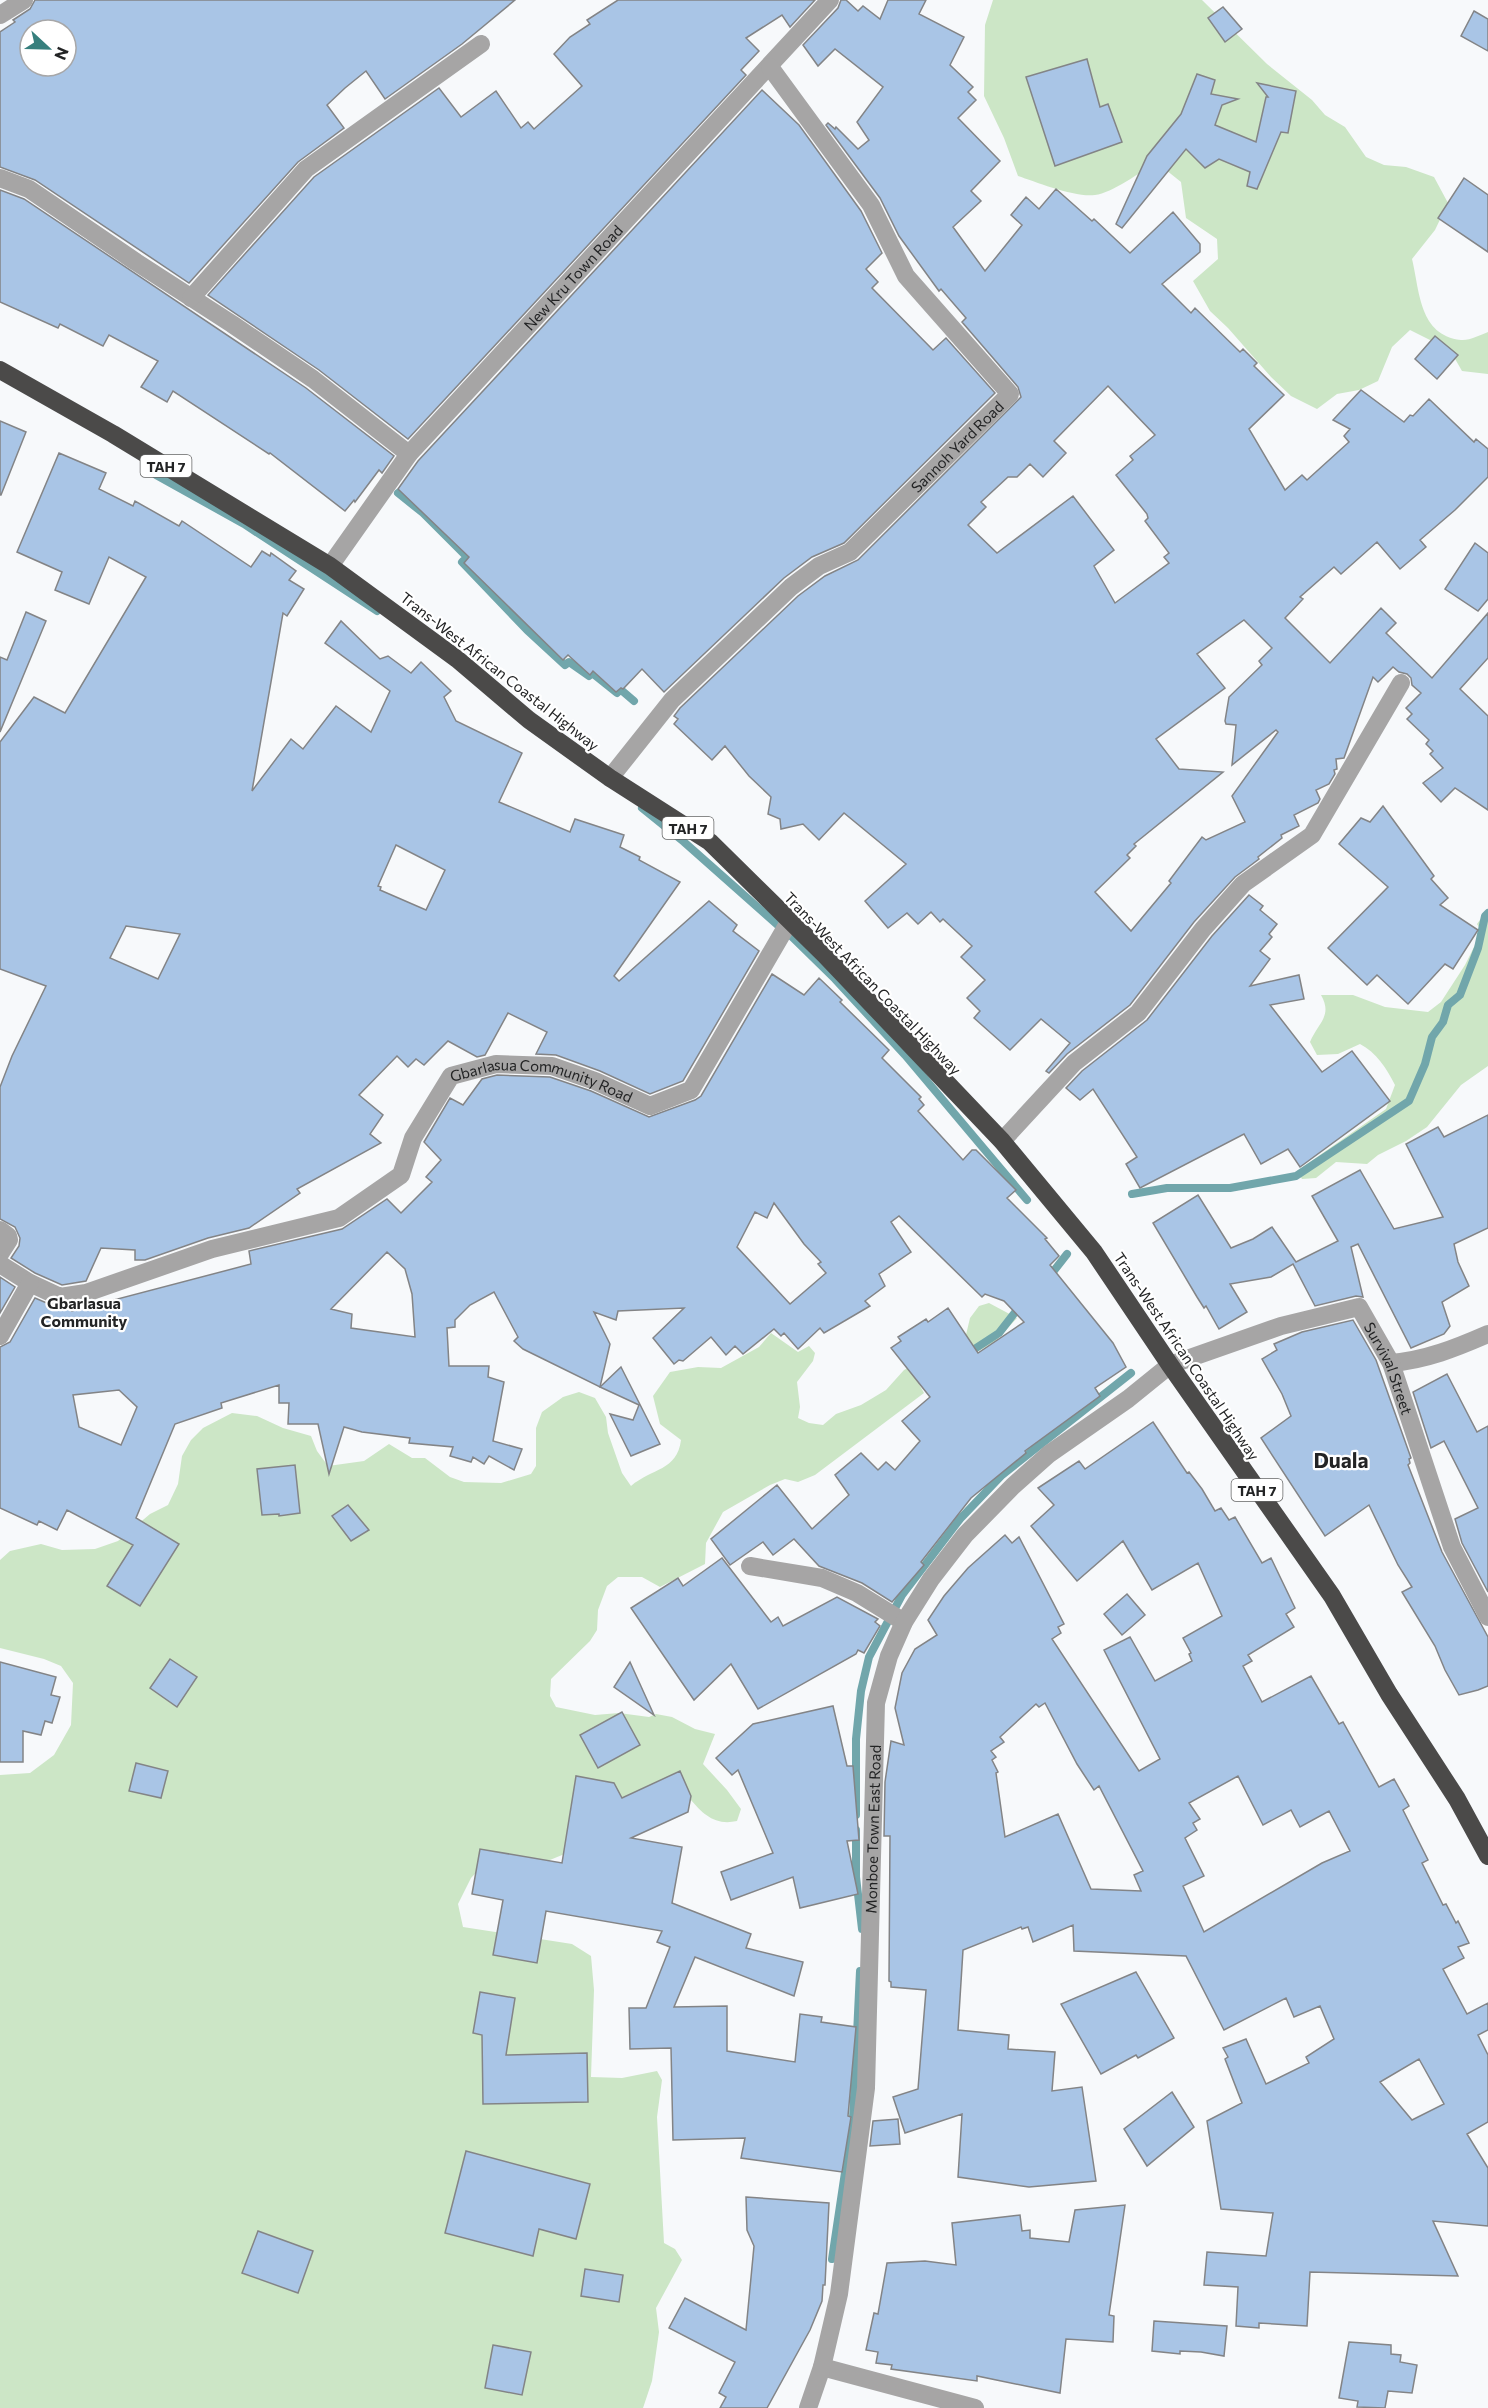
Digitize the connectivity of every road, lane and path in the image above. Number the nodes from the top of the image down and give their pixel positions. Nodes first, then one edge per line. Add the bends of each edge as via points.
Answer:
1 (24, 0) edge
2 (830, 0) edge
3 (0, 15) edge
4 (482, 44) dead end
5 (770, 67) junction
6 (0, 178) edge
7 (191, 298) junction
8 (0, 370) edge
9 (409, 454) junction
10 (330, 566) junction
11 (1401, 683) dead end
12 (610, 778) junction
13 (789, 922) junction
14 (1002, 1141) junction
15 (0, 1230) edge
16 (0, 1254) edge
17 (0, 1264) edge
18 (30, 1283) junction
19 (1488, 1334) edge
20 (0, 1336) edge
21 (1391, 1363) junction
22 (1170, 1365) junction
23 (750, 1566) dead end
24 (1488, 1617) edge
25 (904, 1623) junction
26 (1488, 1856) edge
27 (822, 2367) junction
28 (808, 2408) edge
29 (975, 2408) edge

1 - 3 street
2 - 5 street, New Kru Town Road
4 - 7 street via 306,169
5 - 9 street, New Kru Town Road
5 - 12 street, Sannoh Yard Road via 871,204 906,276 1010,394 850,552 819,566 791,587 672,700
6 - 7 street via 29,189
7 - 9 street via 313,379
8 - 10 highway, Trans-West African Coastal Highway / TAH 7
9 - 10 street, New Kru Town Road
10 - 12 highway, Trans-West African Coastal Highway / TAH 7
11 - 14 street via 1312,835 1243,884 1137,1013 1074,1063
12 - 13 highway, Trans-West African Coastal Highway / TAH 7 via 710,842
13 - 14 highway, Trans-West African Coastal Highway / TAH 7
13 - 18 street, Gbarlasua Community Road via 691,1090 650,1106 552,1066 496,1064 451,1076 413,1138 401,1175 339,1218 212,1249 86,1293 60,1297
14 - 22 highway, Trans-West African Coastal Highway / TAH 7 via 1094,1252
15 - 16 street via 9,1240
17 - 18 street, Gbarlasua Community Road
18 - 20 street
19 - 21 street via 1416,1361
21 - 22 street, Survival Street via 1359,1307 1281,1326
21 - 24 street, Survival Street via 1452,1547
22 - 25 street, Monboe Town East Road via 1049,1454 1013,1486 965,1535
22 - 26 highway, Trans-West African Coastal Highway / TAH 7 via 1332,1596
23 - 25 street via 822,1578 857,1593
25 - 27 street, Monboe Town East Road via 889,1656 876,1703 866,2088 839,2294
27 - 28 street, Monboe Town East Road
27 - 29 street

